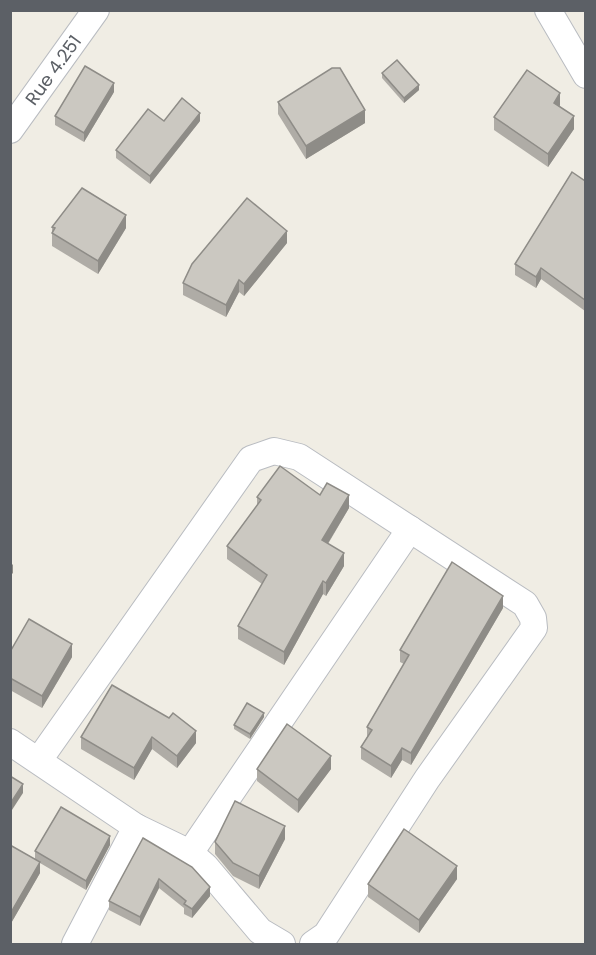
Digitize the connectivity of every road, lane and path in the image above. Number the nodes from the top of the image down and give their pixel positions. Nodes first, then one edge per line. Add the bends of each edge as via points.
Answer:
1 (96, 10) edge
2 (548, 10) edge
3 (585, 75) edge
4 (10, 130) edge
5 (410, 529) junction
6 (10, 742) edge
7 (39, 760) junction
8 (135, 827) junction
9 (190, 853) junction
10 (75, 945) edge
11 (282, 945) edge
12 (313, 945) edge

1 - 4 street, Rue 4.251
2 - 3 street
5 - 7 street via 299,457 274,451 251,459
5 - 9 street
5 - 12 street via 525,604 534,628 427,779 326,934
6 - 7 street
7 - 8 street
8 - 9 street
8 - 10 street
9 - 11 street via 260,931

